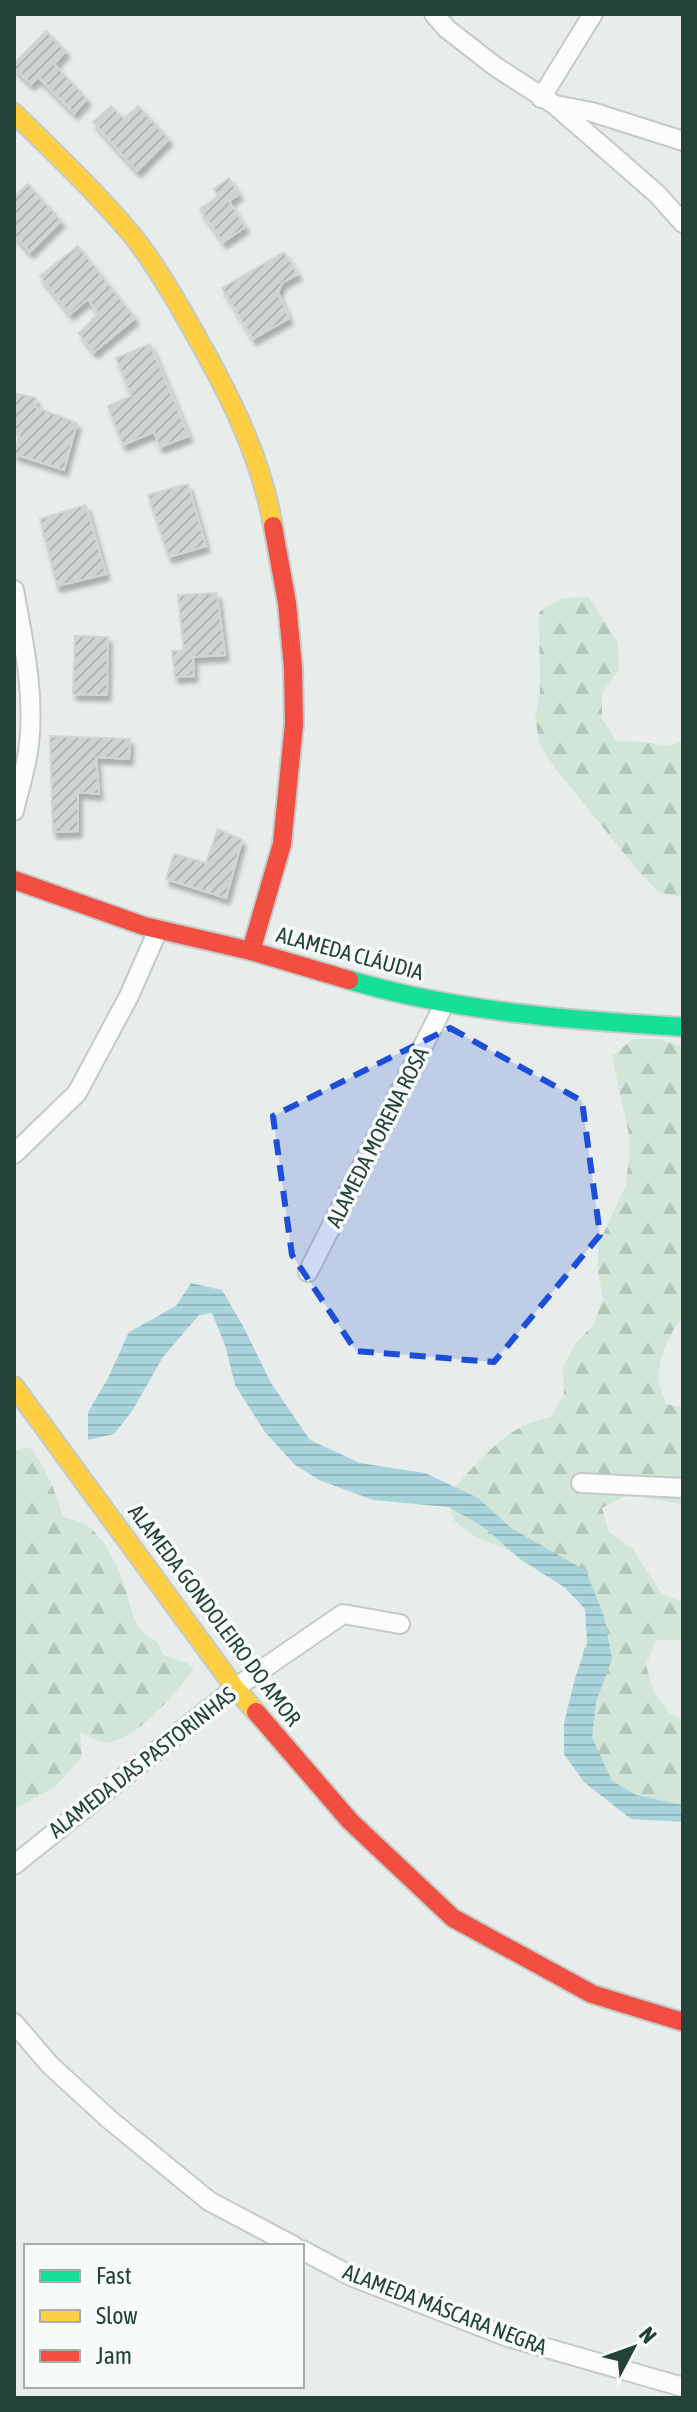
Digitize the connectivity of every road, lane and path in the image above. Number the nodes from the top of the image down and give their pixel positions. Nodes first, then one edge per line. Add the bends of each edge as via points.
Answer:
1 (434, 14) edge
2 (593, 14) edge
3 (548, 101) junction
4 (14, 113) edge
5 (683, 141) edge
6 (683, 223) edge
7 (14, 590) edge
8 (14, 811) edge
9 (14, 880) edge
10 (158, 930) junction
11 (251, 951) junction
12 (445, 1003) junction
13 (683, 1027) edge
14 (14, 1154) edge
15 (308, 1272) dead end
16 (14, 1386) edge
17 (581, 1483) dead end
18 (683, 1488) edge
19 (400, 1624) dead end
20 (235, 1688) junction
21 (14, 1865) edge
22 (683, 2022) edge
23 (14, 2023) edge
24 (290, 2244) edge
25 (304, 2251) edge
26 (683, 2388) edge
27 (681, 2398) edge

1 - 3 street via 447,29
2 - 3 street
3 - 5 street
3 - 6 street via 657,194
4 - 11 street via 88,185 167,285 244,428 268,498 287,603 294,724 282,844
7 - 8 street via 29,692 29,744
9 - 10 street, ALAMEDA CLÁUDIA
10 - 11 street, ALAMEDA CLÁUDIA
10 - 14 street via 77,1093
11 - 12 street, ALAMEDA CLÁUDIA
12 - 13 street, ALAMEDA CLÁUDIA via 558,1019
12 - 15 street, ALAMEDA MORENA ROSA
16 - 20 street, ALAMEDA GONDOLEIRO DO AMOR
17 - 18 street
19 - 20 street, ALAMEDA DAS PASTORINHAS via 343,1614
20 - 21 street, ALAMEDA DAS PASTORINHAS
20 - 22 street, ALAMEDA GONDOLEIRO DO AMOR via 350,1821 453,1918 592,1994
23 - 24 street via 110,2120 209,2201
25 - 26 street, ALAMEDA MÁSCARA NEGRA via 353,2277 508,2337
26 - 27 street

